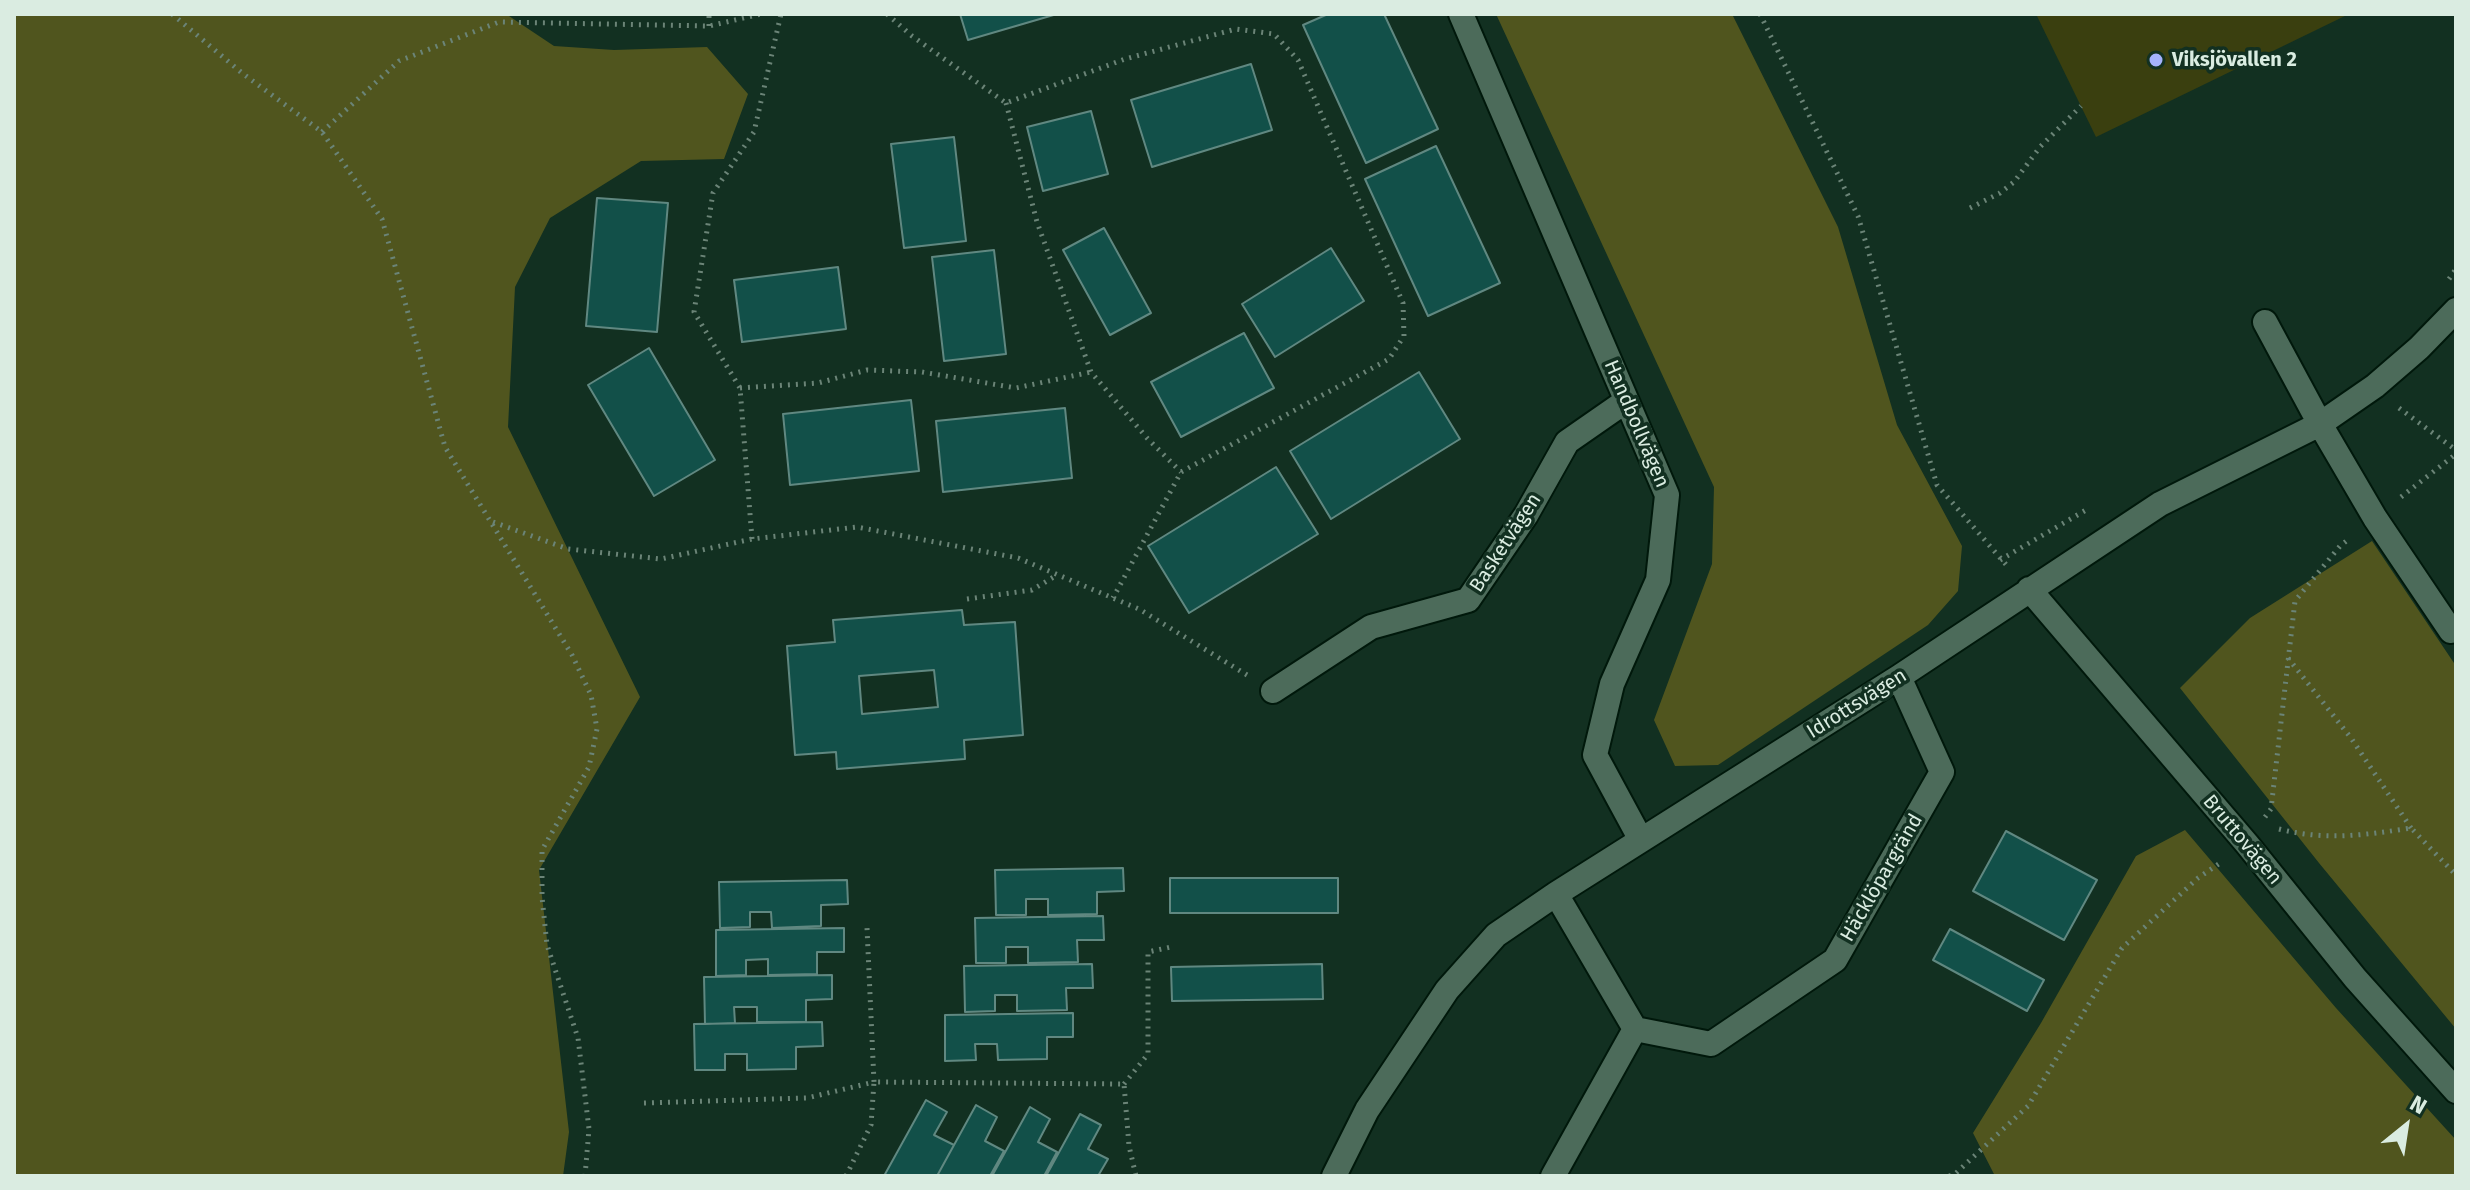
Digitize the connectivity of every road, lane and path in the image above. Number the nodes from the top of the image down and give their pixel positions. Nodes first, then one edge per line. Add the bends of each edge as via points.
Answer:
1 (172, 14) edge
2 (709, 14) edge
3 (761, 14) edge
4 (781, 14) edge
5 (887, 14) edge
6 (1461, 14) edge
7 (1760, 14) edge
8 (709, 26) junction
9 (1006, 103) junction
10 (2081, 106) dead end
11 (322, 132) junction
12 (1970, 208) dead end
13 (2456, 310) edge
14 (2265, 322) dead end
15 (1091, 372) junction
16 (2375, 386) junction
17 (740, 388) junction
18 (1626, 401) junction
19 (2320, 424) junction
20 (2456, 450) edge
21 (1181, 472) junction
22 (493, 522) junction
23 (752, 539) junction
24 (1058, 575) junction
25 (2029, 589) junction
26 (1113, 598) junction
27 (967, 599) dead end
28 (2451, 631) dead end
29 (2288, 658) dead end
30 (1899, 677) junction
31 (1273, 691) joint
32 (2272, 827) dead end
33 (2411, 828) junction
34 (1641, 840) junction
35 (2456, 875) edge
36 (1556, 894) junction
37 (867, 928) dead end
38 (1171, 947) dead end
39 (1635, 1029) junction
40 (874, 1082) junction
41 (1124, 1084) junction
42 (2456, 1091) edge
43 (644, 1103) dead end
44 (585, 1176) edge
45 (846, 1176) edge
46 (1136, 1176) edge
47 (1334, 1176) edge
48 (1553, 1176) edge

1 - 11 path
2 - 8 path
3 - 8 path
4 - 17 path via 754,132 713,193 694,312
5 - 9 path
6 - 18 street, Handbollvägen
7 - 25 path via 1858,216 1937,485
8 - 11 path via 499,22 399,61
9 - 15 path via 1037,222
9 - 21 path via 1125,59 1236,29 1274,34 1310,83 1403,303 1404,336 1389,359
10 - 12 path via 2014,182
11 - 22 path via 382,219 445,447
13 - 16 street, Idrottsvägen
14 - 19 street
15 - 17 path via 1016,388 922,372 867,370 818,383
15 - 21 path
16 - 19 street, Idrottsvägen
16 - 20 path
17 - 23 path
18 - 31 street, Basketvägen via 1567,442 1526,515 1468,600 1371,627
18 - 34 street, Handbollvägen via 1667,495 1658,580 1612,684 1595,755
19 - 25 street, Idrottsvägen via 2160,504
19 - 28 street
21 - 26 path
22 - 23 path via 568,549 661,559
22 - 44 path via 572,655 591,695 597,729 589,767 542,850 547,945 580,1053 589,1129
23 - 24 path via 857,527 1018,558
24 - 26 path
24 - 27 path via 1032,590
25 - 30 street, Idrottsvägen
25 - 42 street, Bruttovägen
26 - 31 path
29 - 33 path via 2351,738
30 - 34 street, Idrottsvägen
30 - 39 street, Häcklöpargränd via 1942,772 1835,960 1711,1044
32 - 33 path via 2307,836 2355,837
33 - 35 path
34 - 36 street, Idrottsvägen
36 - 39 street
36 - 47 street, Idrottsvägen via 1496,935 1447,990 1367,1110
37 - 40 path
38 - 41 path via 1148,952 1148,1054
39 - 48 street
40 - 41 path
40 - 43 path via 807,1098
40 - 45 path via 871,1125
41 - 46 path

